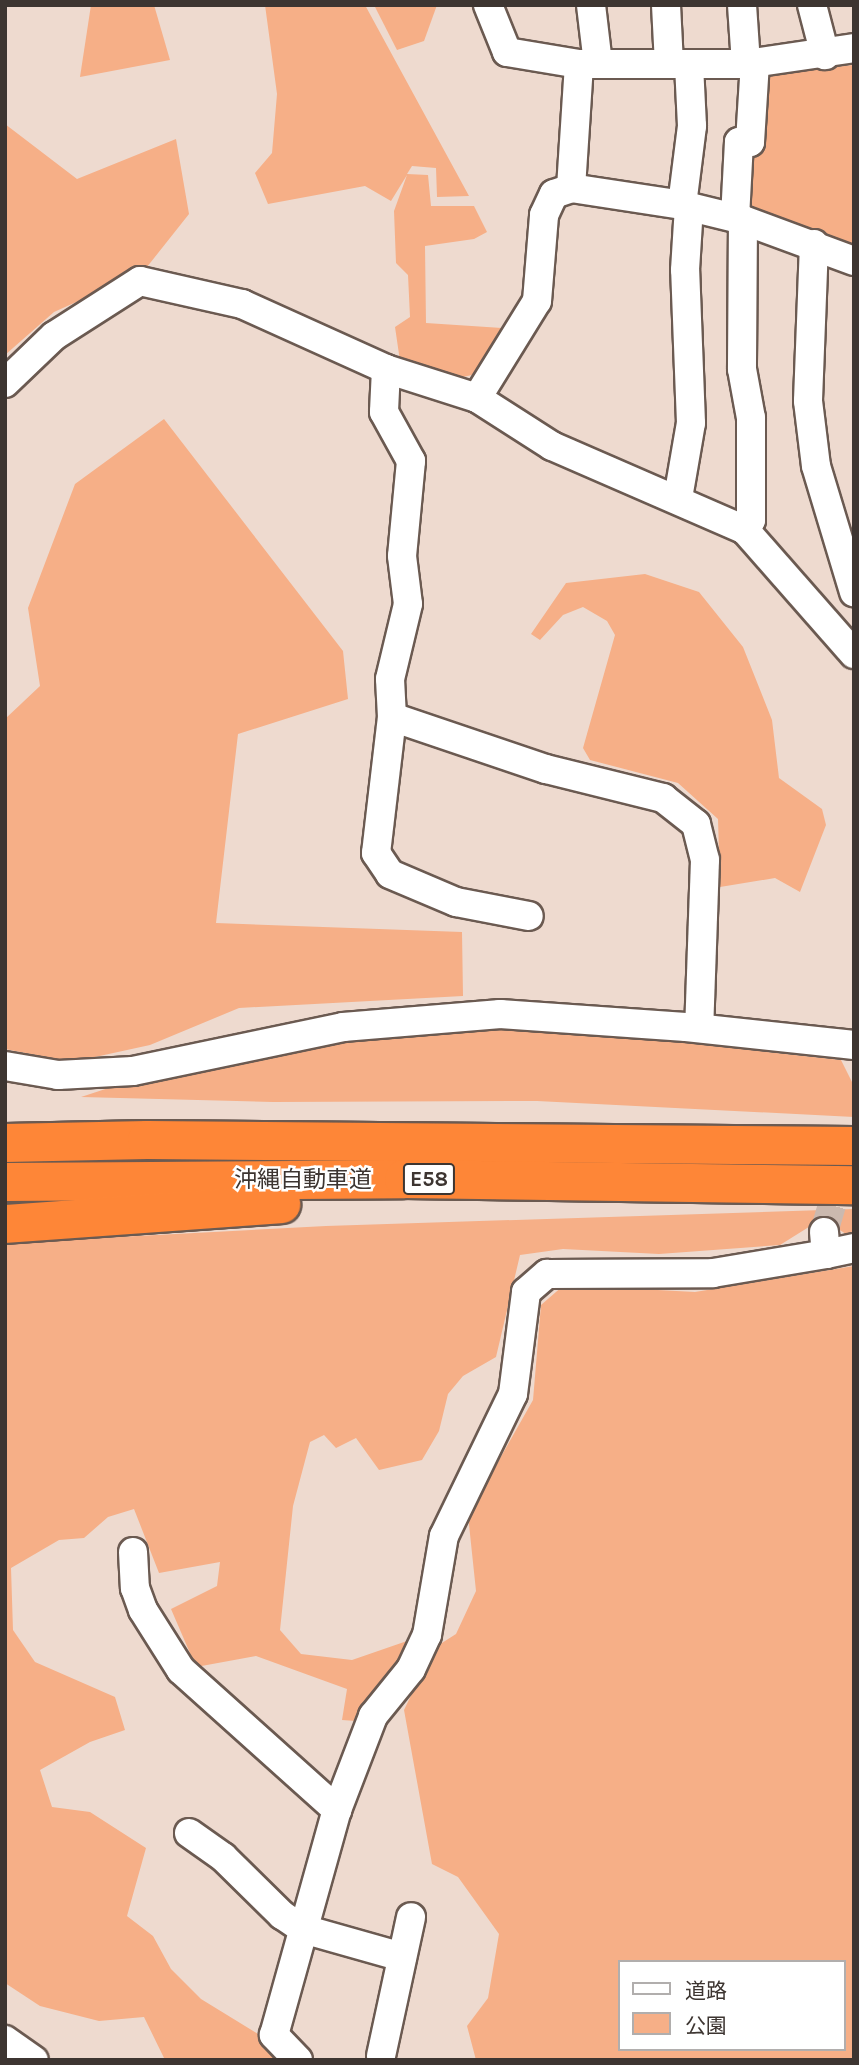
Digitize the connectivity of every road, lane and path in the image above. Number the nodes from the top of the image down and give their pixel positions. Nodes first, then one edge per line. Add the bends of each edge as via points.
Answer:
1 (488, 5) edge
2 (591, 5) edge
3 (666, 5) edge
4 (742, 5) edge
5 (812, 5) edge
6 (854, 48) edge
7 (825, 55) junction
8 (750, 63) junction
9 (588, 64) junction
10 (679, 64) junction
11 (571, 188) junction
12 (685, 206) junction
13 (739, 219) junction
14 (814, 244) junction
15 (854, 261) edge
16 (386, 369) junction
17 (5, 383) edge
18 (477, 398) junction
19 (678, 498) junction
20 (745, 530) junction
21 (854, 592) edge
22 (854, 654) edge
23 (392, 717) junction
24 (529, 916) dead end
25 (699, 1028) junction
26 (854, 1045) edge
27 (5, 1066) edge
28 (5, 1119) edge
29 (147, 1140) junction
30 (5, 1143) edge
31 (854, 1146) edge
32 (404, 1179) junction
33 (5, 1182) edge
34 (854, 1185) edge
35 (5, 1224) edge
36 (854, 1248) edge
37 (133, 1552) dead end
38 (337, 1810) junction
39 (189, 1833) dead end
40 (411, 1917) dead end
41 (303, 1929) junction
42 (402, 1957) junction
43 (5, 2040) edge
44 (381, 2056) dead end
45 (34, 2060) edge
46 (298, 2060) edge

1 - 9 street via 507,52
2 - 9 street
3 - 10 street
4 - 8 street
5 - 7 street
6 - 7 street
7 - 8 street
8 - 10 street
8 - 13 street via 751,142 738,142
9 - 10 street
9 - 11 street
10 - 12 street via 692,126
11 - 12 street
11 - 18 street via 554,194 544,215 537,301
12 - 13 street
12 - 19 street via 691,424
13 - 14 street
13 - 20 street via 742,369 751,418 751,520
14 - 15 street
14 - 21 street via 811,427 816,466
16 - 17 street via 242,304 140,281 54,336
16 - 18 street
16 - 23 street via 384,412 411,461 402,556 408,604 390,679
18 - 19 street via 552,446
19 - 20 street
20 - 22 street
23 - 24 street via 376,853 390,874 456,902
23 - 25 street via 546,769 663,798 696,824 705,860
25 - 26 street
25 - 27 street via 500,1014 438,1017 343,1027 133,1070 58,1075
28 - 29 highway via 112,1125
29 - 30 highway, 沖縄自動車道 / E58
29 - 31 highway, 沖縄自動車道 / E58
32 - 33 highway, 沖縄自動車道 / E58
32 - 34 highway, 沖縄自動車道 / E58
32 - 35 highway via 357,1199
36 - 38 street via 825,1243 713,1273 547,1274 526,1292 513,1394 444,1536 427,1635 411,1669 373,1716
37 - 38 street via 135,1588 143,1609 181,1670
38 - 41 street
39 - 41 street
40 - 42 street
41 - 42 street
41 - 46 street via 274,2035
42 - 44 street
43 - 45 street

